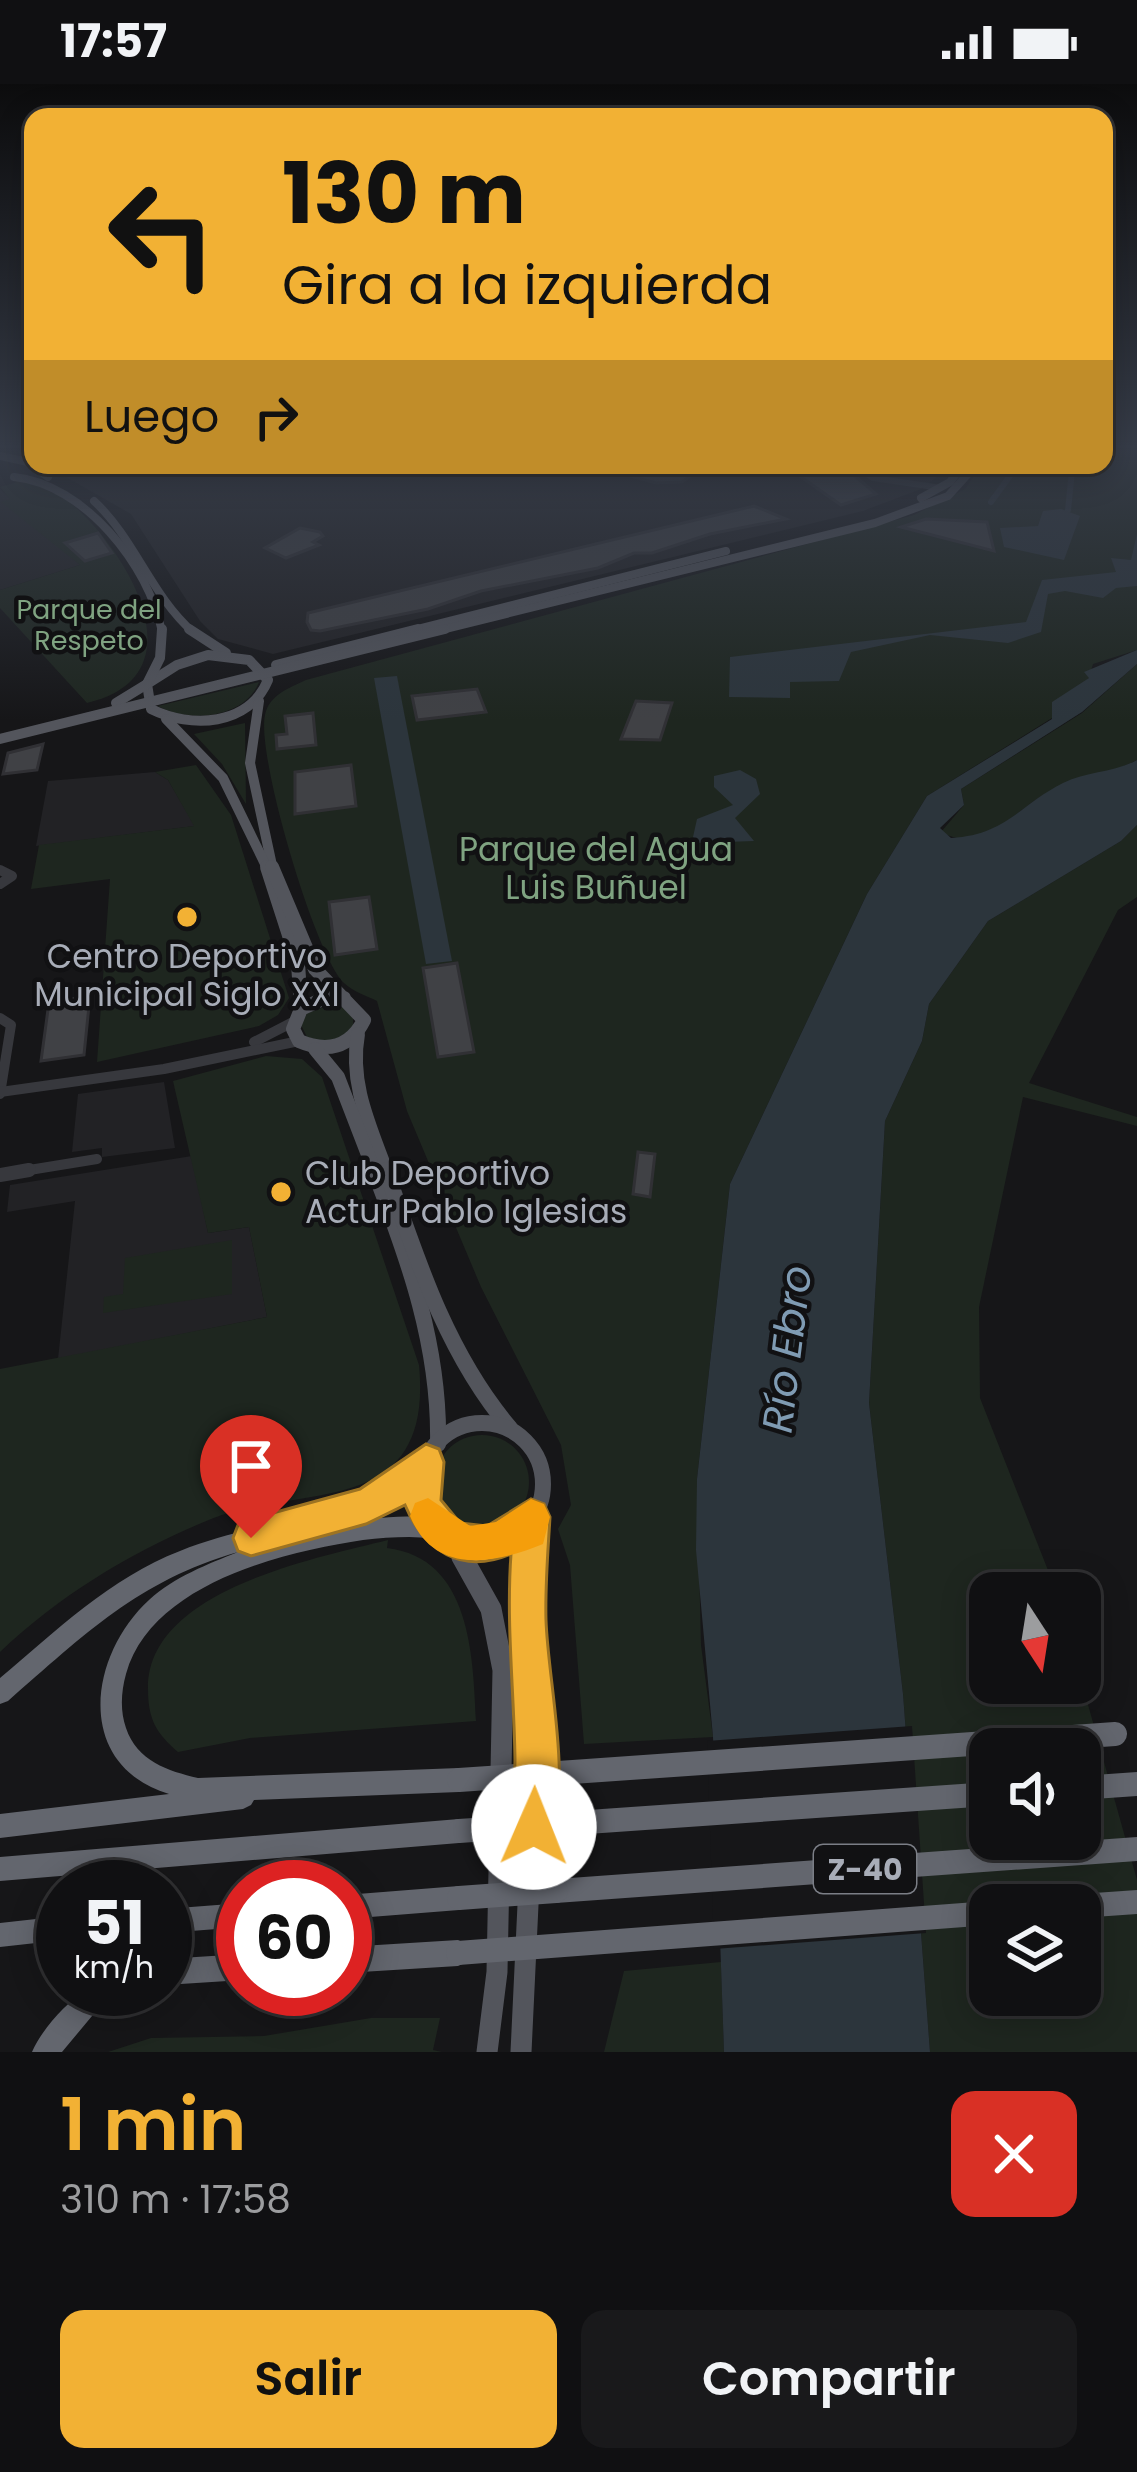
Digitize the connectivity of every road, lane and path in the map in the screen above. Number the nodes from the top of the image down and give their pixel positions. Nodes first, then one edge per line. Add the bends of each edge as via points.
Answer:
1 (113, 536) edge
2 (121, 536) edge
3 (781, 536) edge
4 (816, 536) edge
5 (233, 656) junction
6 (249, 660) junction
7 (296, 665) junction
8 (265, 673) junction
9 (149, 680) junction
10 (264, 693) junction
11 (119, 707) junction
12 (152, 708) junction
13 (0, 735) edge
14 (0, 870) edge
15 (0, 884) edge
16 (344, 998) junction
17 (297, 1016) junction
18 (0, 1018) edge
19 (358, 1034) junction
20 (307, 1044) junction
21 (225, 1054) junction
22 (0, 1093) edge
23 (97, 1160) dead end
24 (0, 1175) edge
25 (510, 1429) junction
26 (432, 1453) junction
27 (531, 1517) junction
28 (446, 1534) junction
29 (0, 1693) edge
30 (1126, 1734) edge
31 (1134, 1785) edge
32 (336, 1787) junction
33 (1101, 1787) edge
34 (969, 1796) edge
35 (0, 1826) edge
36 (1137, 1849) edge
37 (0, 1869) edge
38 (1137, 1902) edge
39 (372, 1905) edge
40 (1101, 1905) edge
41 (969, 1915) edge
42 (36, 1931) edge
43 (0, 1935) edge
44 (372, 1959) edge
45 (75, 2016) edge
46 (45, 2052) edge
47 (487, 2052) edge
48 (521, 2052) edge

1 - 9 main road via 161,622 162,653
2 - 5 main road via 180,626
3 - 7 main road
4 - 7 main road
5 - 6 main road
5 - 9 main road via 189,659
6 - 7 main road
6 - 8 main road
7 - 8 main road
7 - 10 main road
8 - 10 main road
8 - 12 main road
9 - 11 main road
9 - 12 main road
10 - 12 main road via 219,718
10 - 16 main road via 250,752 256,813 310,959
11 - 12 main road
11 - 12 main road
11 - 13 main road
12 - 17 main road via 208,760 244,813 302,974
14 - 15 street via 12,876
16 - 17 main road via 316,1000
16 - 19 main road via 362,1012
17 - 20 main road
17 - 21 street
18 - 22 street via 11,1024
19 - 20 main road via 343,1045
19 - 25 main road via 357,1089 460,1359
20 - 21 street
20 - 26 main road via 338,1077 436,1348 442,1399
21 - 22 street
23 - 24 street
25 - 26 main road via 480,1423
25 - 27 main road via 541,1466
26 - 28 main road via 423,1504
26 - 29 highway via 366,1506 216,1547 143,1579
27 - 28 main road via 487,1545
27 - 48 main road via 526,1617 536,1758
28 - 32 highway via 373,1527 230,1565 158,1606 118,1665 116,1739 146,1777 198,1790
28 - 47 main road via 491,1609 503,1670 501,1862
30 - 32 highway, bridge
31 - 33 highway
32 - 35 highway
34 - 37 highway, Z-40, bridge
36 - 39 highway, Z-40, bridge
38 - 40 highway
41 - 44 highway, bridge
42 - 43 highway
45 - 46 highway

